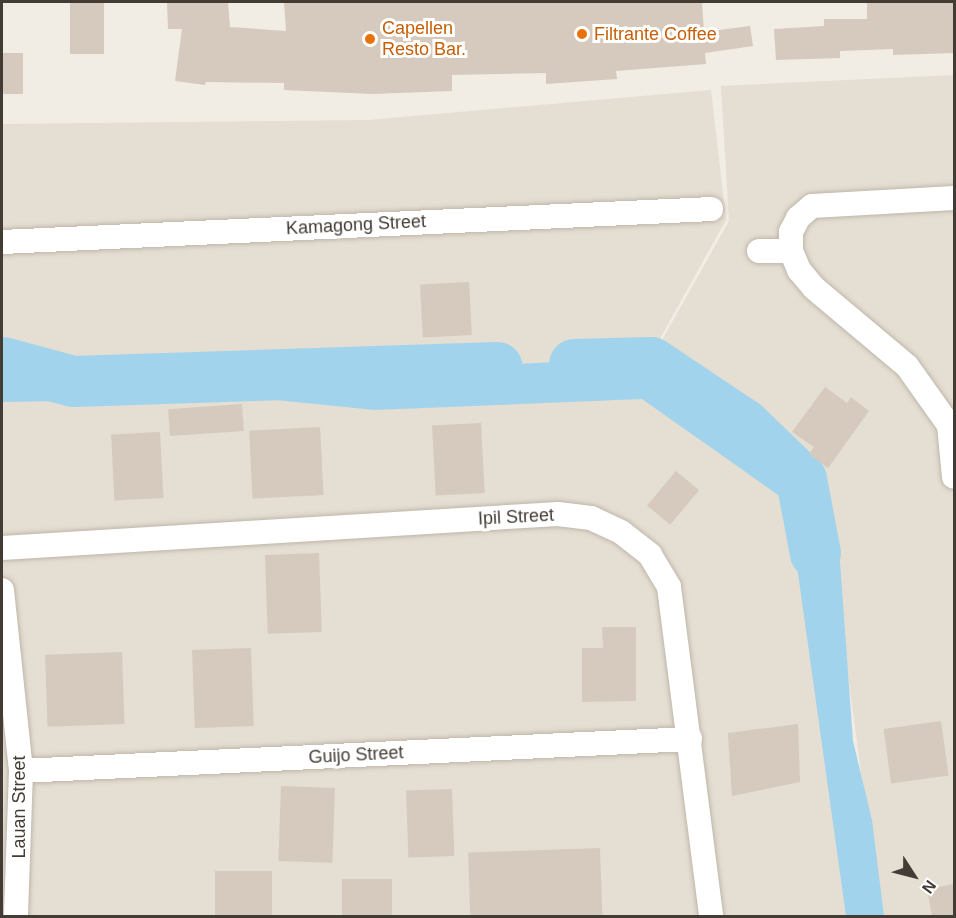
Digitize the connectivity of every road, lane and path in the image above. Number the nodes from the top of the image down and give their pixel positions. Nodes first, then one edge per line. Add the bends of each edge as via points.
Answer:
1 (954, 198) edge
2 (711, 209) dead end
3 (2, 242) edge
4 (759, 251) dead end
5 (791, 251) junction
6 (952, 424) edge
7 (954, 477) edge
8 (2, 548) edge
9 (2, 590) edge
10 (690, 739) junction
11 (21, 771) junction
12 (16, 916) edge
13 (711, 916) edge

1 - 5 street via 812,206 798,218 791,232
2 - 3 street, Kamagong Street
4 - 5 street
5 - 6 street via 799,270 814,288 908,366
6 - 7 street
8 - 10 street, Ipil Street via 558,514 591,518 621,532 650,555 669,587
9 - 11 street, Lauan Street
10 - 11 street, Guijo Street
10 - 13 street, Ipil Street
11 - 12 street, Lauan Street

